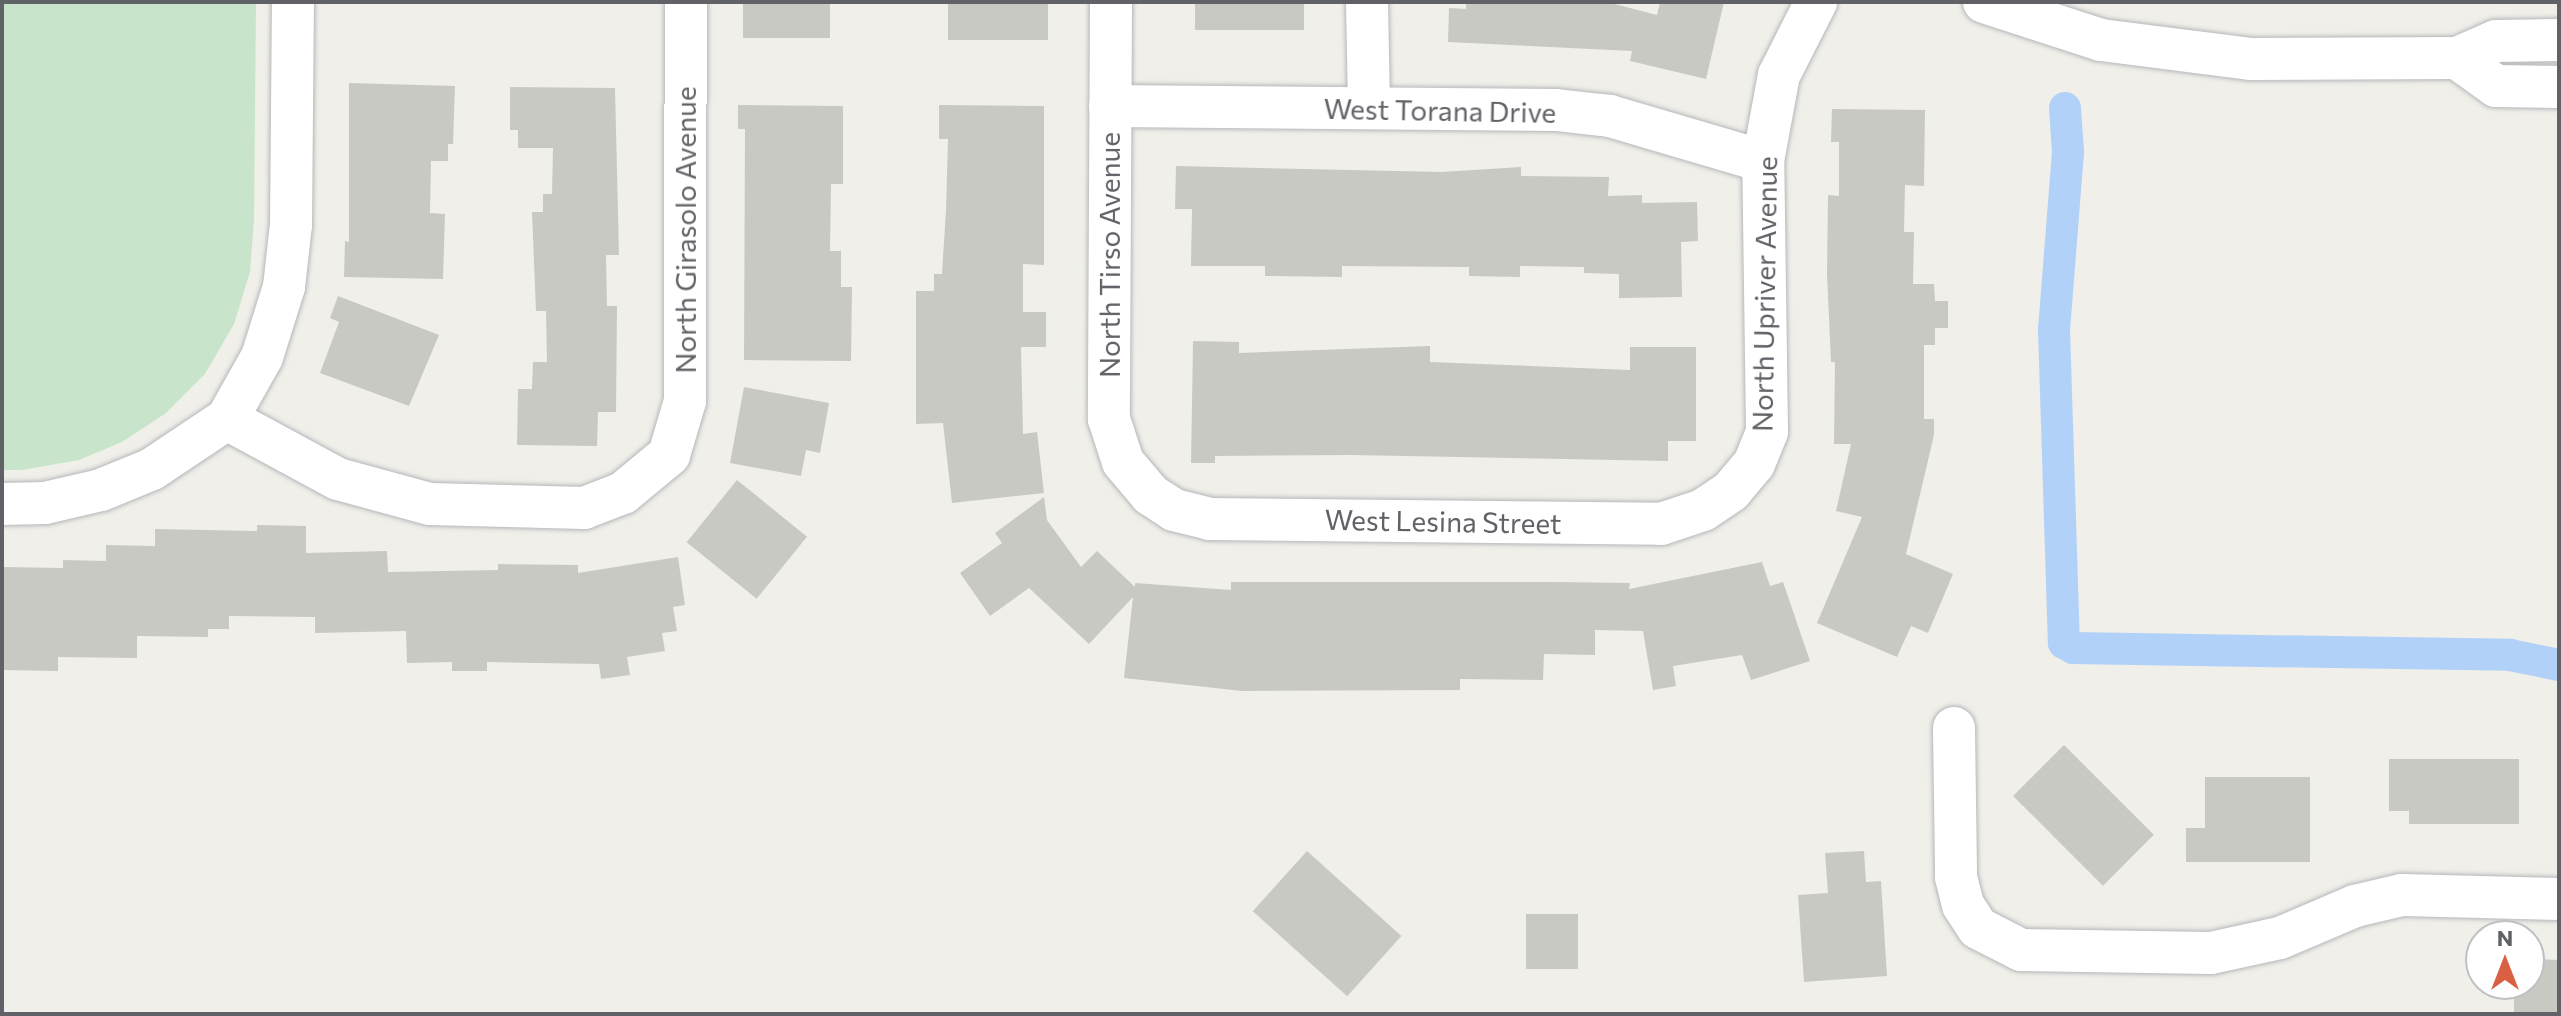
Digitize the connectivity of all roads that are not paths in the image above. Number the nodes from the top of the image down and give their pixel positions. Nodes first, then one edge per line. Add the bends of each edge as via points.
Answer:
1 (293, 2) edge
2 (686, 2) edge
3 (1111, 2) edge
4 (1367, 2) edge
5 (1816, 2) edge
6 (1984, 2) edge
7 (2559, 40) edge
8 (2457, 58) junction
9 (2559, 87) edge
10 (1110, 106) junction
11 (1369, 108) junction
12 (1763, 161) junction
13 (227, 419) junction
14 (1731, 491) joint
15 (1151, 495) joint
16 (2, 504) edge
17 (1954, 728) dead end
18 (2559, 899) edge

1 - 13 street via 291,225 284,287 262,357
2 - 13 street, North Girasolo Avenue via 685,401 669,455 623,493 584,508 430,504 338,479
3 - 10 street, North Tirso Avenue
4 - 11 street
5 - 12 street, North Upriver Avenue via 1779,75
6 - 8 street via 2101,40 2252,59
7 - 8 street via 2496,41
8 - 9 street via 2496,86
10 - 11 street, West Torana Drive
10 - 15 street, North Tirso Avenue via 1109,419 1123,462
11 - 12 street, West Torana Drive via 1556,110 1610,116
12 - 14 street, North Upriver Avenue via 1767,431 1754,464
13 - 16 street via 152,469 101,490 45,503
14 - 15 street, West Lesina Street via 1703,510 1661,524 1209,519 1174,510
17 - 18 street via 1956,877 1963,905 1978,928 2021,950 2177,956 2280,938 2355,906 2402,895

